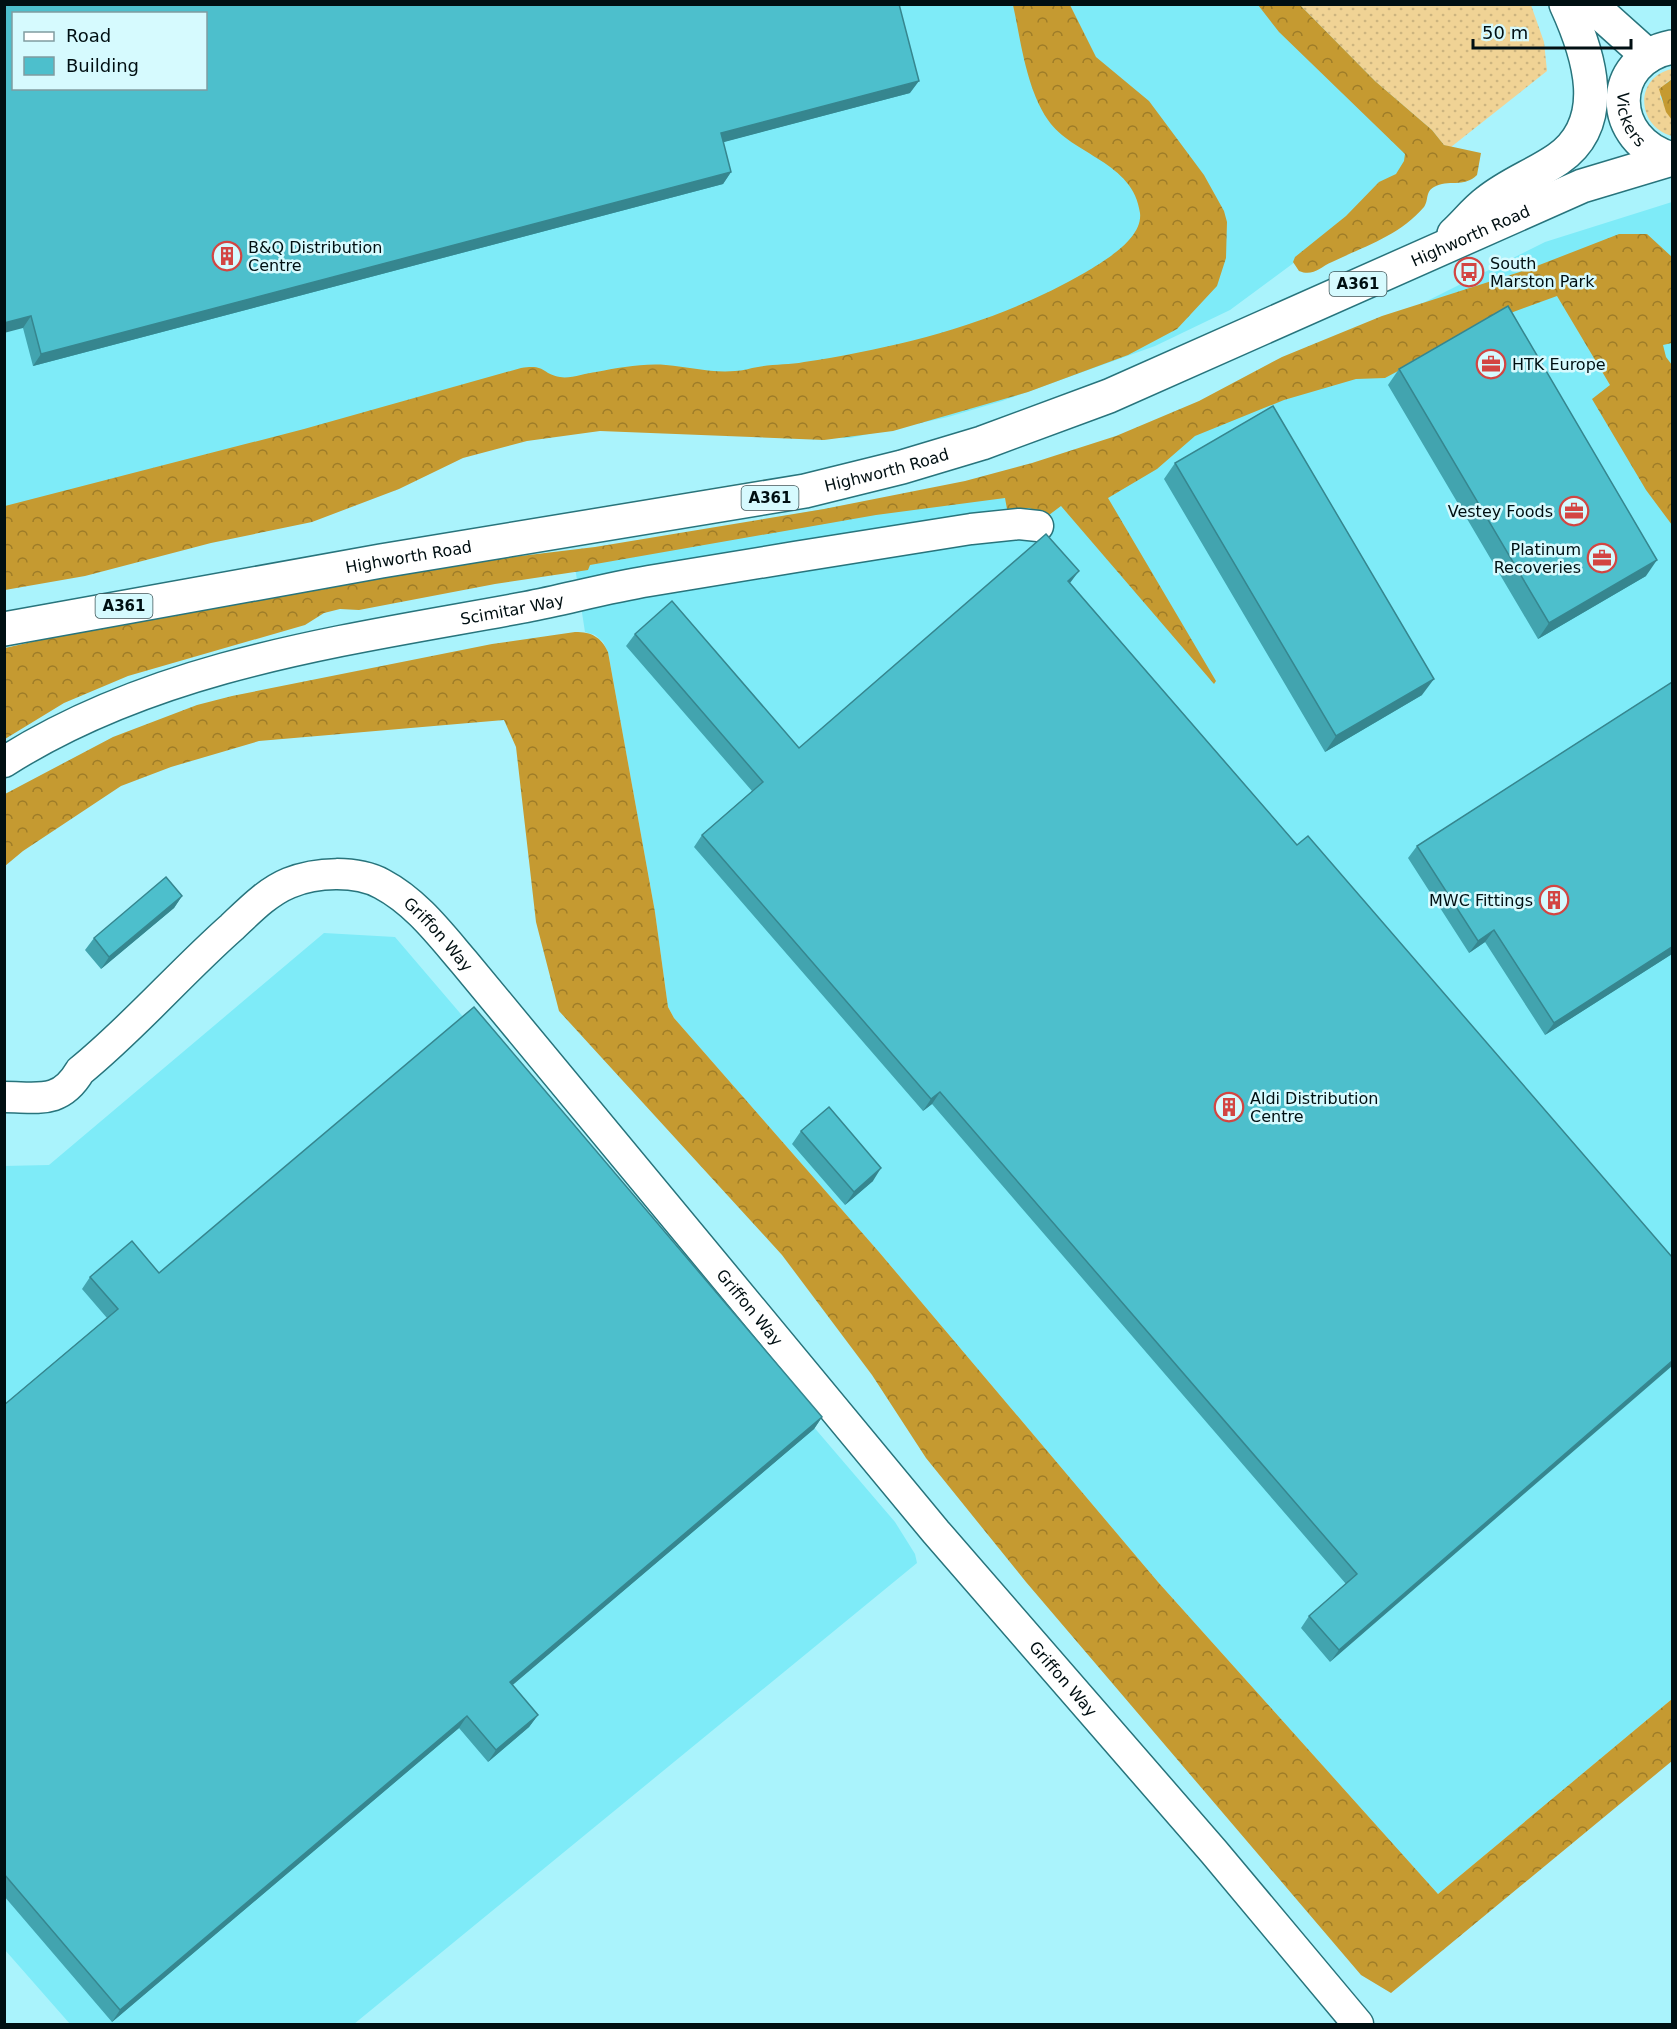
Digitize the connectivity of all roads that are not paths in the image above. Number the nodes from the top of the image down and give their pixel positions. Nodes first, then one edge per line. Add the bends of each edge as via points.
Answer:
1 (1566, 4) edge
2 (1588, 4) edge
3 (1660, 51) edge
4 (1626, 111) junction
5 (1672, 159) edge
6 (1581, 186) junction
7 (1443, 246) junction
8 (1038, 526) dead end
9 (4, 629) edge
10 (4, 762) edge
11 (13, 1097) edge
12 (1358, 2025) edge

1 - 7 main road via 1593,95 1586,127 1570,149 1487,202
2 - 3 main road
2 - 4 main road
3 - 4 main road, Vickers / A361 via 1631,75
4 - 5 main road, Vickers / A361 via 1642,145
4 - 6 main road, Highworth Road / A361 via 1605,159
5 - 6 main road, Highworth Road / A361
6 - 7 main road, Highworth Road / A361
7 - 9 main road, Highworth Road / A361 via 1109,396 1046,421 902,467 765,499 381,561
8 - 10 street, Scimitar Way via 1019,524 971,530 647,582 273,656 191,678 100,711 63,727
11 - 12 street, Griffon Way via 34,1084 80,1071 216,941 277,890 304,878 344,874 380,883 399,894 464,962 930,1524

